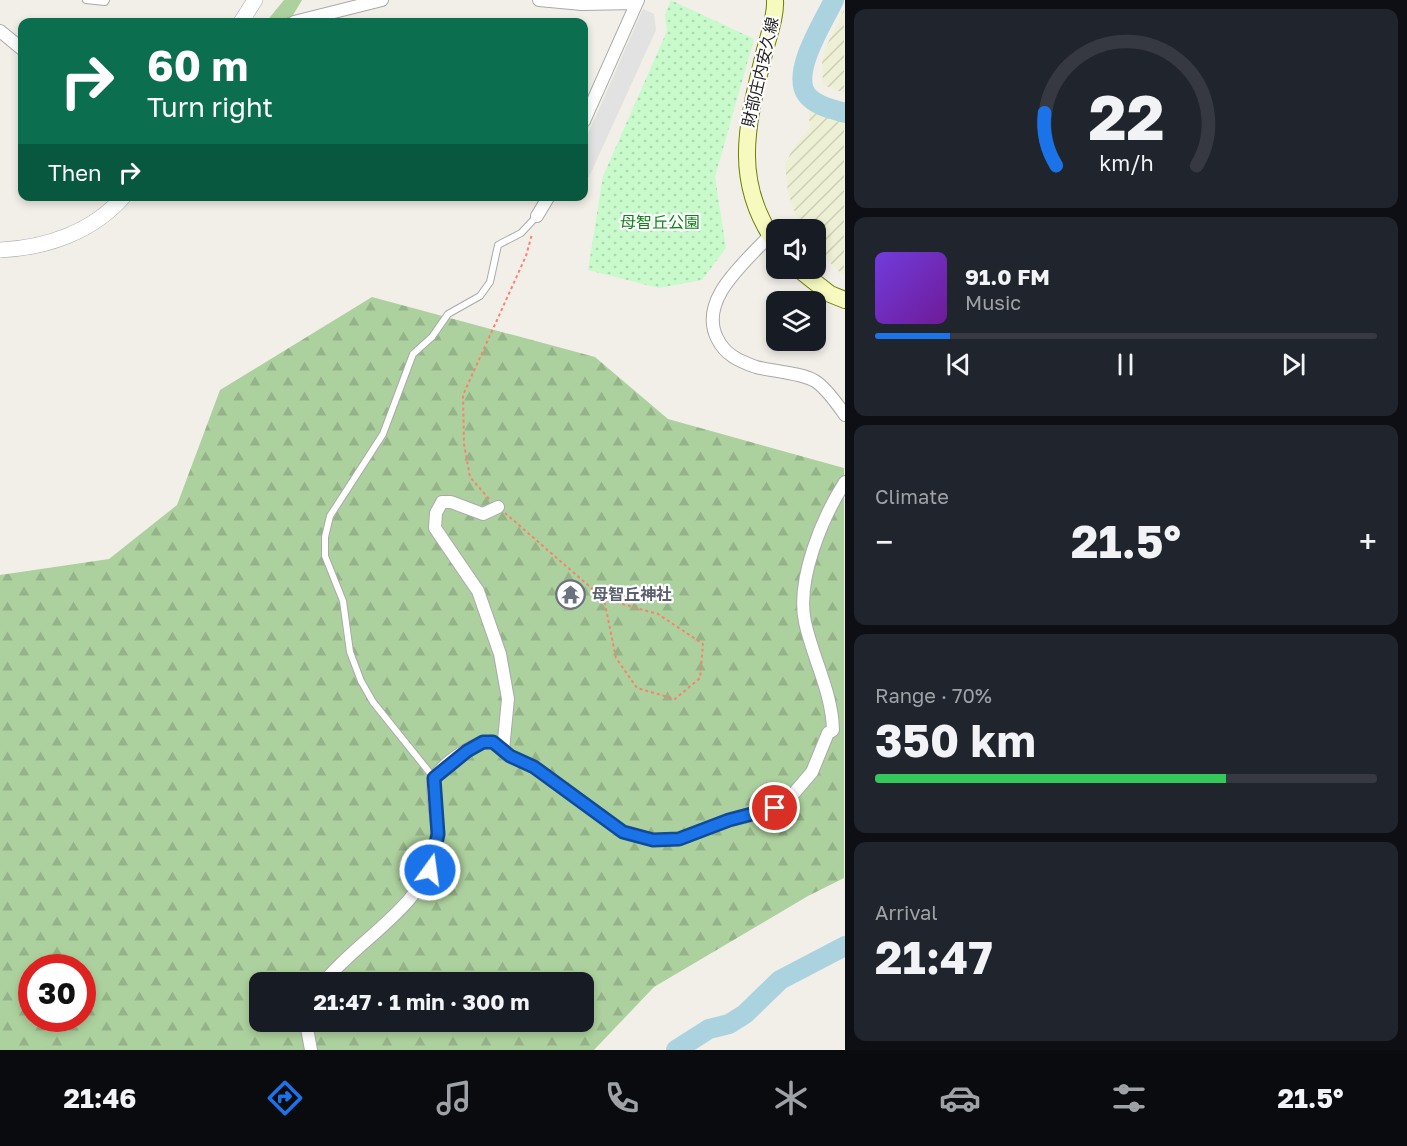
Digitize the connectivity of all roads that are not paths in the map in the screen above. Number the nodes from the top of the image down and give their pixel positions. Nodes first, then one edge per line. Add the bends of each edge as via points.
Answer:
1 (86, 0) edge
2 (106, 0) edge
3 (255, 0) edge
4 (382, 0) edge
5 (539, 0) edge
6 (776, 0) edge
7 (637, 1) edge
8 (244, 18) edge
9 (310, 18) edge
10 (0, 32) edge
11 (18, 46) edge
12 (588, 112) edge
13 (119, 201) edge
14 (546, 201) edge
15 (537, 216) joint
16 (766, 224) edge
17 (766, 247) edge
18 (0, 250) edge
19 (811, 279) edge
20 (844, 300) edge
21 (844, 415) edge
22 (844, 482) edge
23 (498, 507) road end
24 (503, 750) junction
25 (434, 778) junction
26 (334, 972) edge
27 (308, 1032) edge
28 (311, 1050) edge

1 - 2 lane
3 - 8 street
4 - 9 street
5 - 7 street via 582,4
6 - 16 main road, 財部庄内安久線 via 745,142 747,171
7 - 12 street
10 - 11 street
13 - 18 street via 99,220 68,235 30,249
14 - 15 street
15 - 25 lane via 521,233 498,245 490,282 480,296 448,314 432,337 413,354 383,434 330,516 325,537 325,555 343,600 350,652 361,681 373,702
17 - 21 street via 717,297 712,321 715,334 733,358 814,380
19 - 20 main road
22 - 24 street via 806,570 802,590 805,621 832,712 833,730 828,733 812,772 789,799 759,814 729,820 679,839 632,837 534,767
23 - 24 street via 483,514 442,502 435,528 478,591 500,654 508,699
24 - 25 street via 493,742 483,742
25 - 26 street via 438,834 430,870 395,913
27 - 28 street

